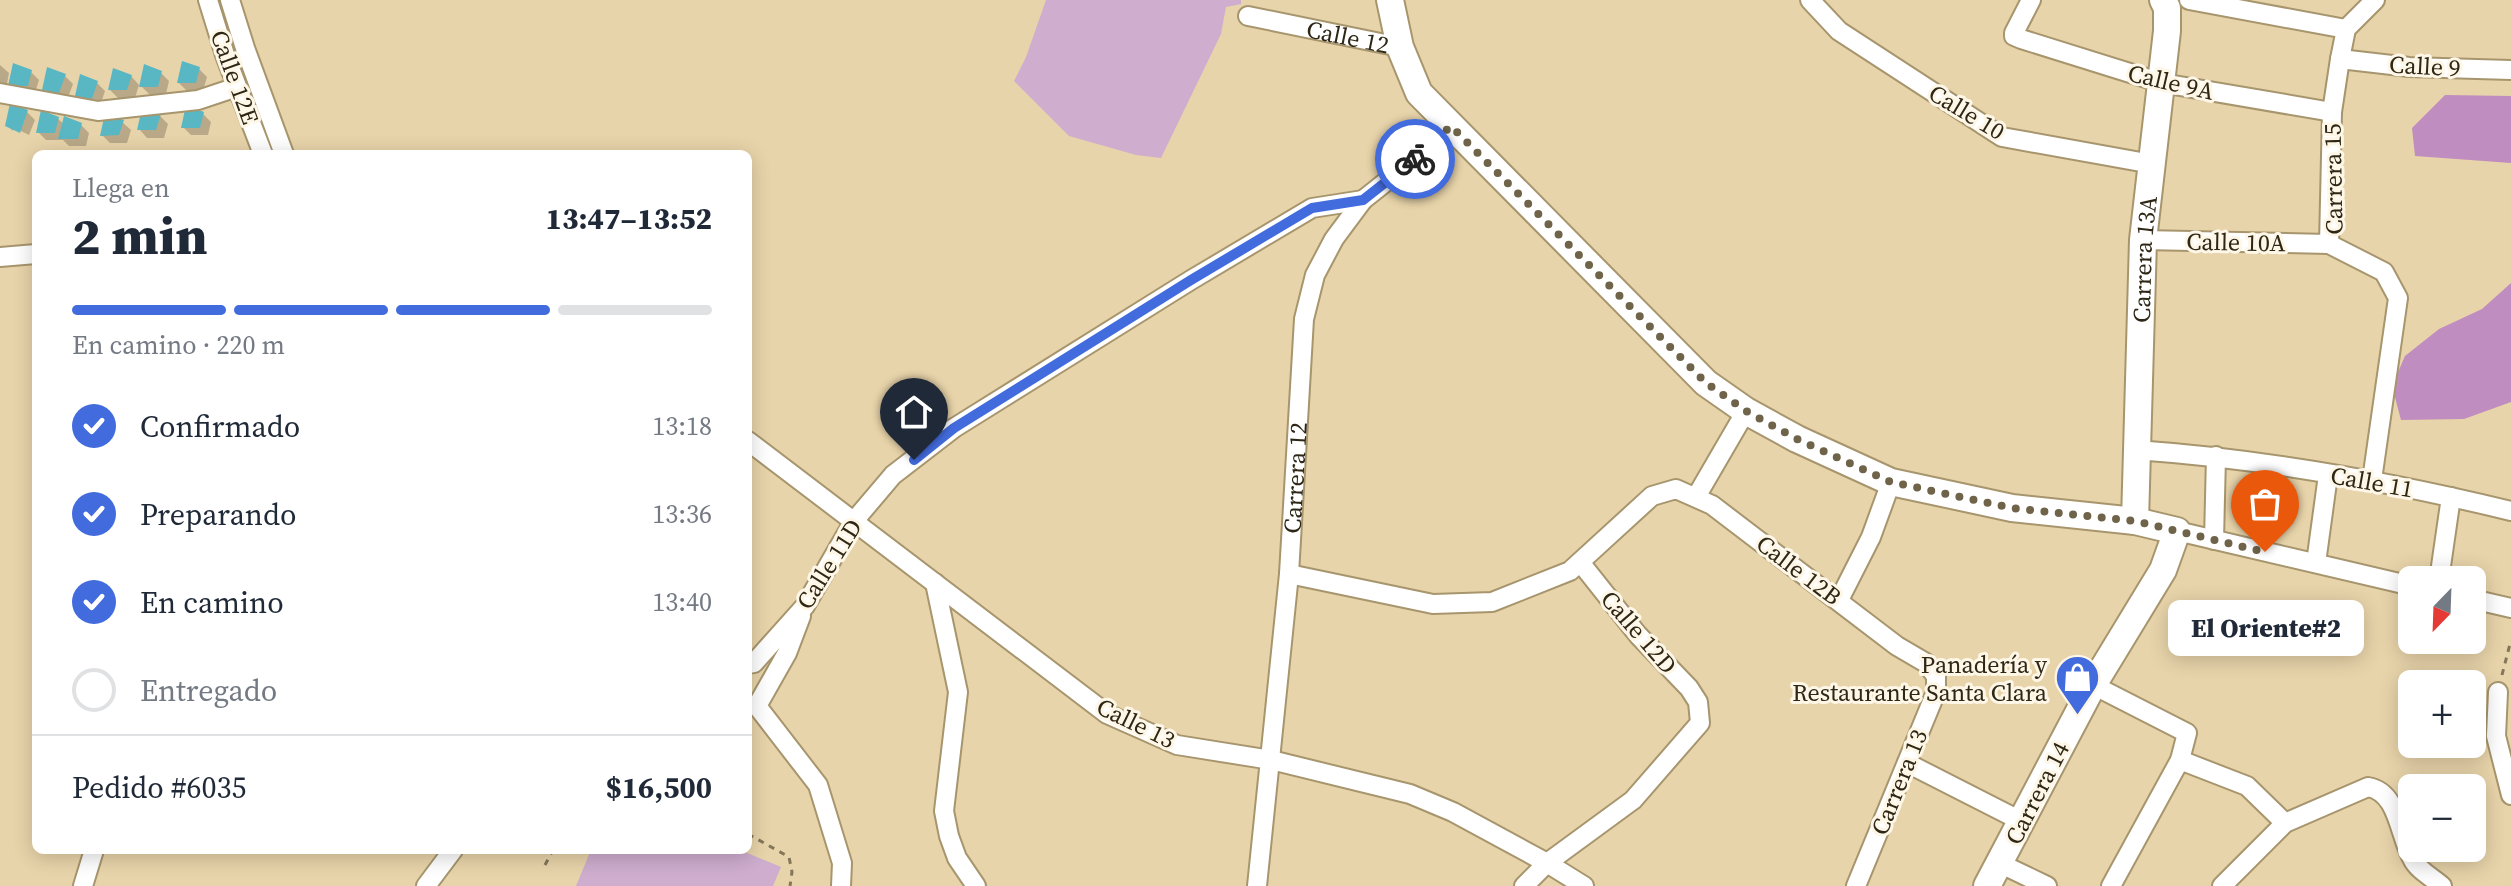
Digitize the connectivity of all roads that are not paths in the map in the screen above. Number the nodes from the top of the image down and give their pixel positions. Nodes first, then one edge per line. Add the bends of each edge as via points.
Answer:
1 (208, 0) edge
2 (230, 0) edge
3 (1390, 0) edge
4 (1810, 0) edge
5 (2031, 0) edge
6 (2163, 0) edge
7 (2189, 0) edge
8 (2375, 0) edge
9 (1248, 16) dead end
10 (2346, 29) junction
11 (1400, 47) junction
12 (2340, 59) junction
13 (2511, 70) edge
14 (2162, 83) junction
15 (237, 87) junction
16 (0, 93) edge
17 (2332, 112) junction
18 (1451, 126) junction
19 (261, 150) edge
20 (283, 150) edge
21 (2152, 164) junction
22 (1363, 200) junction
23 (2143, 240) junction
24 (2329, 244) junction
25 (32, 254) edge
26 (0, 257) edge
27 (1746, 411) junction
28 (752, 444) edge
29 (2136, 450) junction
30 (2216, 456) junction
31 (2328, 475) junction
32 (2372, 480) junction
33 (1891, 482) junction
34 (1696, 497) junction
35 (2451, 497) junction
36 (2511, 511) edge
37 (854, 521) junction
38 (2135, 521) junction
39 (2177, 531) junction
40 (2214, 540) junction
41 (1580, 562) junction
42 (2316, 563) junction
43 (2441, 566) edge
44 (1289, 574) junction
45 (935, 583) junction
46 (2398, 583) edge
47 (1839, 600) junction
48 (2486, 602) edge
49 (805, 606) junction
50 (2511, 608) edge
51 (752, 663) edge
52 (1936, 676) joint
53 (2093, 685) junction
54 (2498, 692) road end
55 (1271, 760) junction
56 (2180, 760) junction
57 (1907, 763) junction
58 (2511, 795) edge
59 (2021, 821) junction
60 (2285, 823) junction
61 (93, 854) edge
62 (450, 854) edge
63 (1547, 863) junction
64 (1994, 875) edge
65 (83, 886) edge
66 (426, 886) edge
67 (841, 886) edge
68 (976, 886) edge
69 (1257, 886) edge
70 (1524, 886) edge
71 (1584, 886) edge
72 (1856, 886) edge
73 (2047, 886) edge
74 (2111, 886) edge
75 (2222, 886) edge
76 (2442, 886) edge

1 - 15 street, Calle 12E
2 - 20 street, Calle 12E
3 - 11 street
4 - 21 street, Calle 10 via 1839,31 2002,137
5 - 14 street, Calle 9A via 2014,36
6 - 14 street, Carrera 13A via 2167,8
7 - 10 street
8 - 10 street
9 - 11 street, Calle 12
10 - 12 street, Carrera 15
11 - 18 street, Calle 12 via 1419,93
12 - 13 street, Calle 9
12 - 17 street, Carrera 15
14 - 17 street, Calle 9A
14 - 21 street, Carrera 13A
15 - 16 street via 198,100 98,111
15 - 19 street, Calle 12E
17 - 24 street, Carrera 15
18 - 22 street, Carrera 12
18 - 27 street, Calle 12 via 1706,383
21 - 23 street, Carrera 13A
22 - 37 street, Calle 11D via 1312,208 954,428 893,475
22 - 44 street, Carrera 12 via 1315,275 1304,319
23 - 24 street, Calle 10A
23 - 29 street, Carrera 13A
24 - 32 street, Carrera 15 via 2384,272 2398,298
25 - 26 street
27 - 33 street, Calle 12
27 - 34 street
28 - 37 street, Calle 13
29 - 30 street, Calle 11
29 - 38 street, Carrera 13A
30 - 31 street, Calle 11
30 - 40 street
31 - 32 street, Calle 11
31 - 42 street
32 - 35 street, Calle 11
33 - 38 street, Calle 12 via 2012,508
33 - 47 street
34 - 41 street, Calle 12B via 1676,489 1652,496
34 - 47 street, Calle 12B
35 - 36 street, Calle 11
35 - 43 street
37 - 45 street, Calle 13
37 - 49 street, Calle 11D
38 - 39 street, Calle 12
39 - 40 street, Calle 12
39 - 53 street, Carrera 14 via 2163,570
40 - 42 street, Calle 12
41 - 44 street via 1570,571 1492,602 1433,604
41 - 63 street, Calle 12D via 1689,688 1698,702 1700,723 1633,800
42 - 46 street, Calle 12
44 - 55 street, Carrera 12
45 - 55 street, Calle 13 via 1107,714 1177,745
45 - 68 street via 958,692 944,811 957,858
47 - 52 street, Calle 12B via 1926,663
48 - 50 street
49 - 51 street, Calle 11D
49 - 67 street via 787,653 757,706 818,785 842,863
52 - 57 street, Carrera 13 via 1936,692
53 - 56 street via 2187,733
53 - 59 street, Carrera 14
54 - 58 street via 2496,736
55 - 63 street, Calle 13 via 1410,794
55 - 69 street, Carrera 12
56 - 60 street via 2247,786
56 - 74 street
57 - 59 street
57 - 72 street, Carrera 13
59 - 64 street, Carrera 14
60 - 75 street
60 - 76 street via 2368,787 2379,789 2388,798 2414,862
61 - 65 street
62 - 66 street
63 - 70 street
63 - 71 street, Calle 13
64 - 73 street

